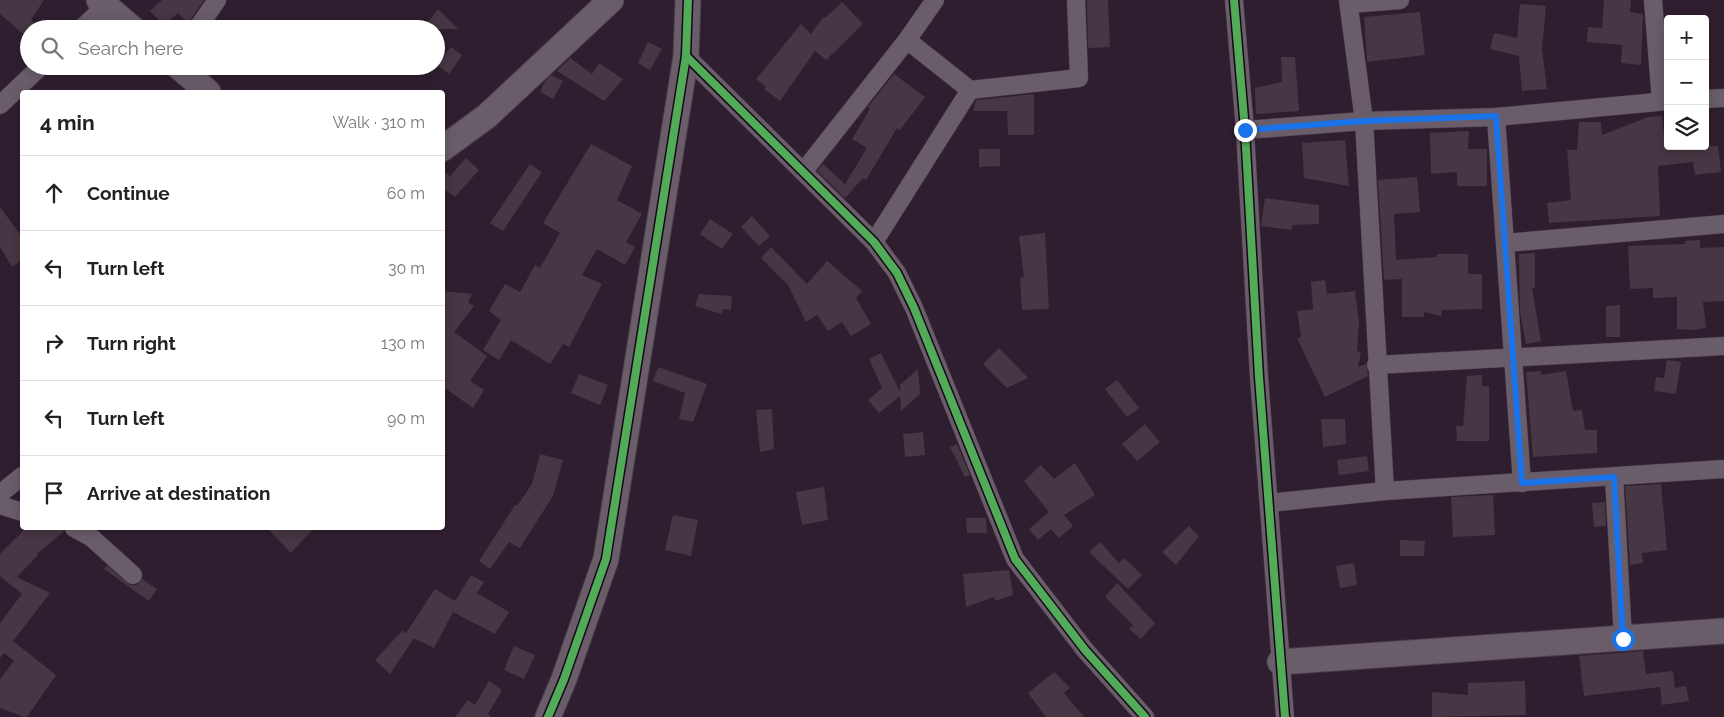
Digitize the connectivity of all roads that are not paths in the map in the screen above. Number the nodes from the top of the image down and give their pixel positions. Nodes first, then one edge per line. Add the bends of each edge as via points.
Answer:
1 (217, 0) edge
2 (611, 0) edge
3 (688, 0) edge
4 (935, 0) edge
5 (1076, 0) edge
6 (1234, 0) edge
7 (1400, 0) edge
8 (1652, 0) edge
9 (1349, 2) edge
10 (102, 3) edge
11 (88, 20) edge
12 (123, 20) edge
13 (203, 20) edge
14 (907, 40) junction
15 (686, 56) junction
16 (32, 75) edge
17 (188, 75) edge
18 (206, 90) edge
19 (970, 90) junction
20 (1724, 98) edge
21 (1709, 99) edge
22 (1664, 101) edge
23 (0, 105) edge
24 (1496, 116) junction
25 (1364, 121) junction
26 (1245, 130) junction
27 (445, 147) edge
28 (803, 172) junction
29 (1724, 224) edge
30 (874, 242) junction
31 (1505, 243) junction
32 (1724, 346) edge
33 (1513, 358) junction
34 (1376, 365) junction
35 (1724, 469) edge
36 (1614, 477) junction
37 (20, 478) edge
38 (1522, 483) junction
39 (1385, 491) junction
40 (0, 494) edge
41 (1269, 503) junction
42 (0, 506) edge
43 (20, 511) edge
44 (78, 530) edge
45 (133, 575) dead end
46 (1724, 631) edge
47 (1623, 639) junction
48 (1280, 662) junction
49 (548, 717) edge
50 (1145, 717) edge
51 (1285, 717) edge

1 - 13 street
2 - 27 street via 487,116
3 - 15 street
4 - 14 street
5 - 19 street via 1079,78
6 - 26 street
7 - 9 street
8 - 22 street
9 - 25 street
10 - 11 street
10 - 12 street
14 - 19 street
14 - 28 street
15 - 28 street
15 - 49 street via 606,559
16 - 23 street
17 - 18 street
19 - 30 street
20 - 21 street
22 - 24 street
24 - 25 street
24 - 31 street
25 - 26 street
25 - 34 street
26 - 41 street
28 - 30 street
29 - 31 street
30 - 50 street via 897,273 914,308 1015,559 1085,650
31 - 33 street
32 - 33 street
33 - 34 street
33 - 38 street
34 - 39 street
35 - 36 street
36 - 38 street
36 - 47 street
37 - 40 street
38 - 39 street
39 - 41 street
41 - 48 street
42 - 43 street
44 - 45 street via 92,538
46 - 47 street
47 - 48 street
48 - 51 street

